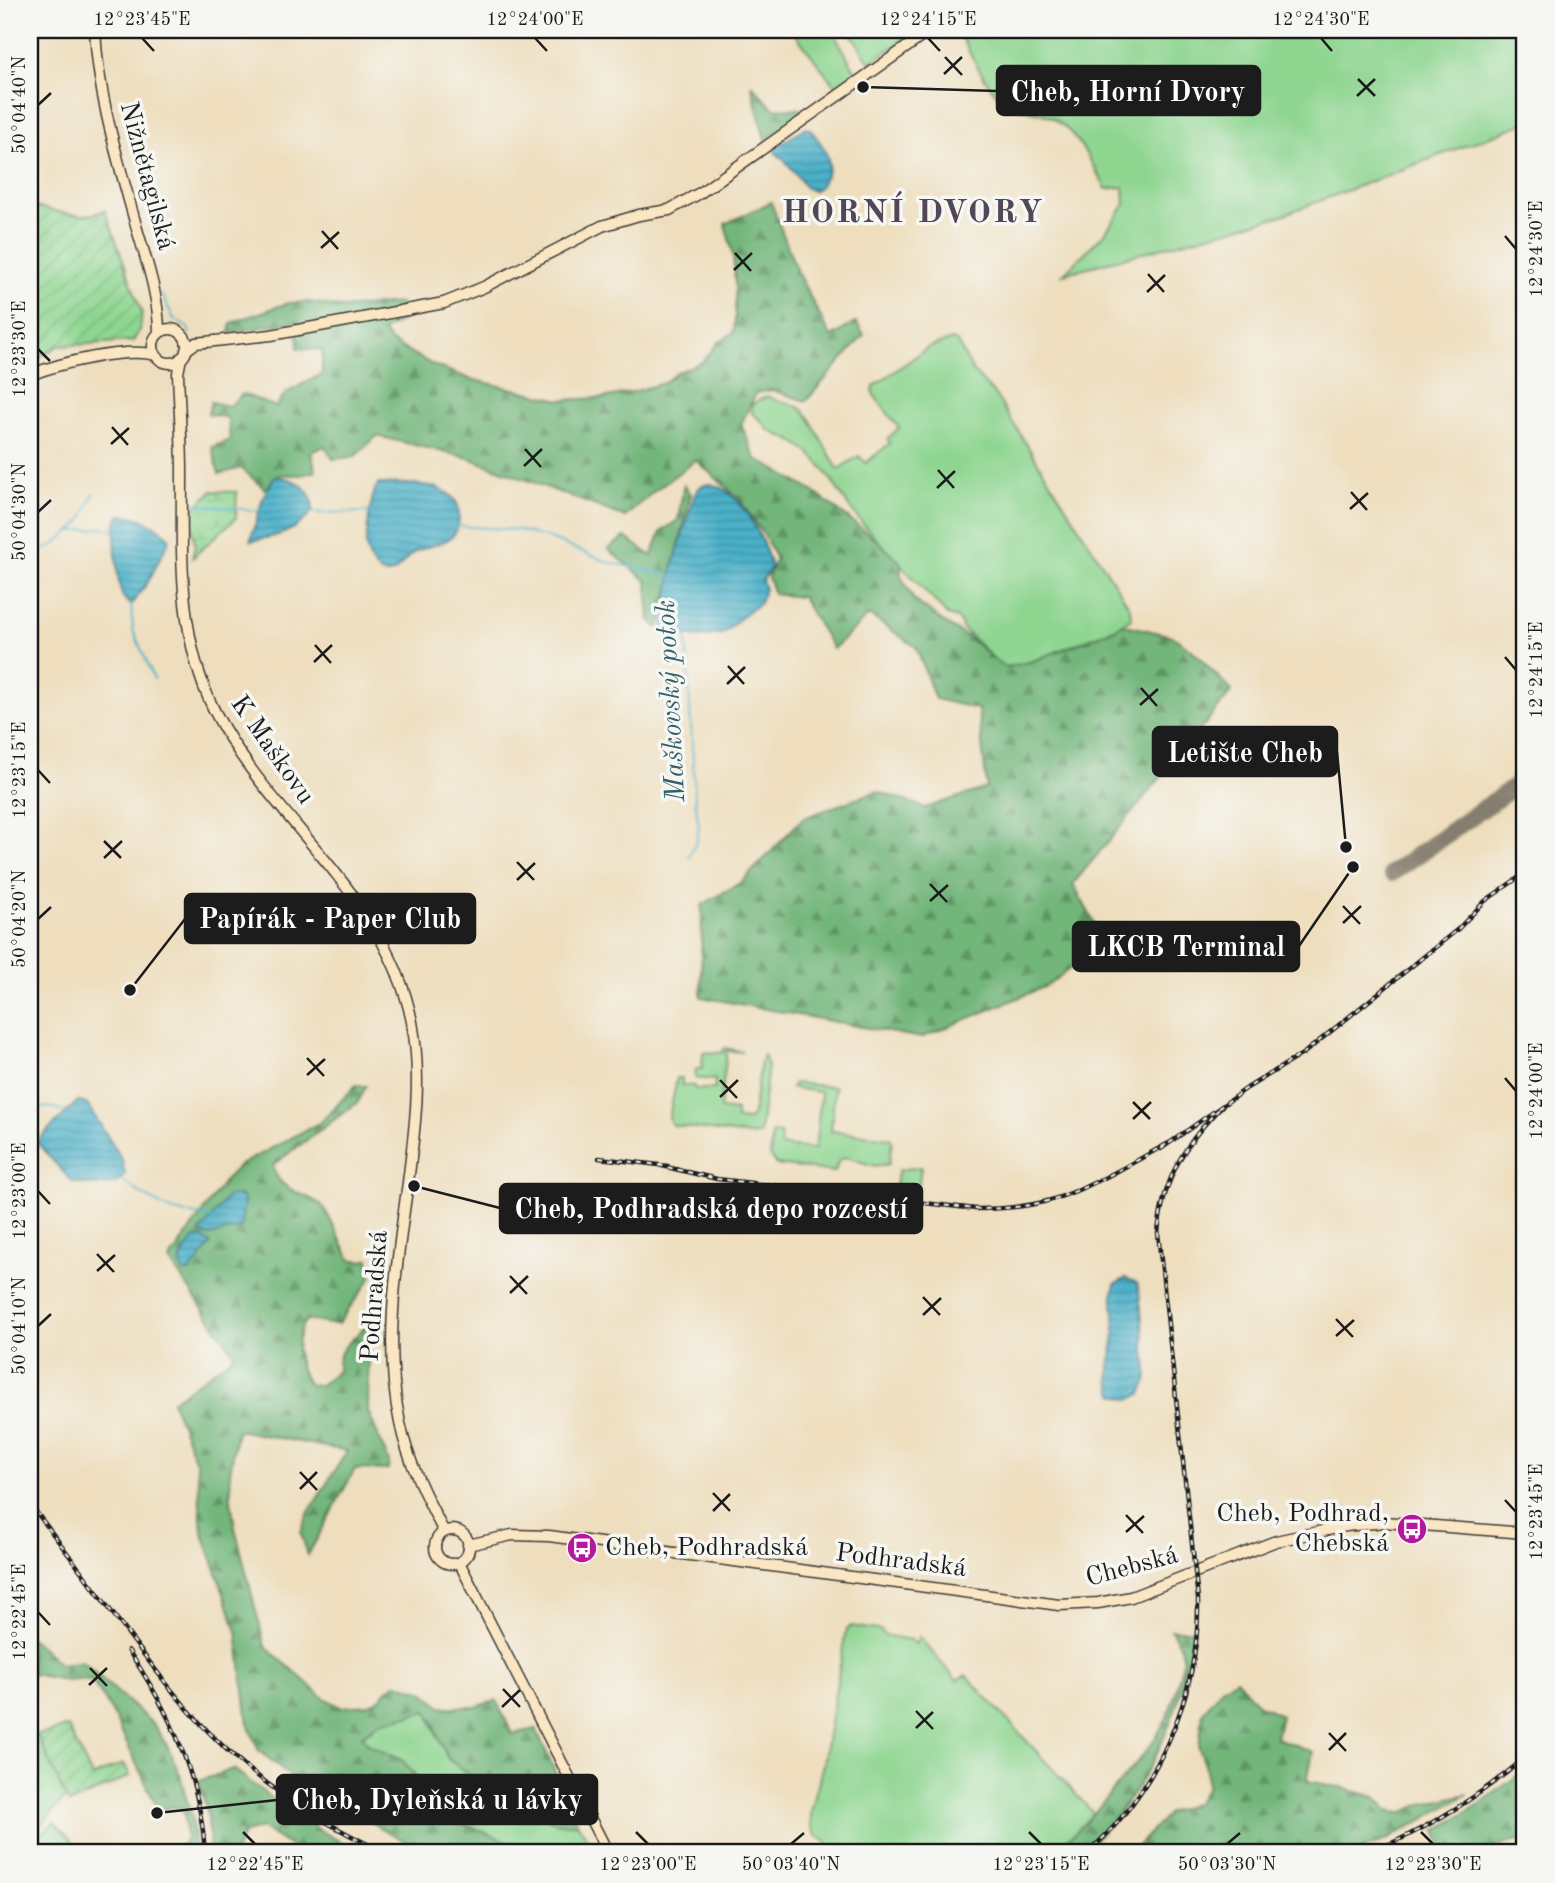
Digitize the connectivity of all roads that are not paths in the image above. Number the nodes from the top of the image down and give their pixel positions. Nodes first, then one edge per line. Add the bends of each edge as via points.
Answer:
1 (95, 30) edge
2 (931, 30) edge
3 (156, 295) junction
4 (179, 333) junction
5 (157, 336) junction
6 (197, 343) junction
7 (132, 352) junction
8 (184, 354) junction
9 (161, 358) junction
10 (30, 375) edge
11 (179, 394) junction
12 (416, 1054) joint
13 (444, 1532) junction
14 (1525, 1533) edge
15 (468, 1545) junction
16 (459, 1562) junction
17 (1036, 1603) joint
18 (608, 1853) edge

1 - 3 main road, Nižnětagilská via 107,115
2 - 6 main road via 700,193 669,210 602,226 444,303 271,335
3 - 4 main road
3 - 5 main road, Nižnětagilská
4 - 5 main road via 164,331
4 - 6 main road
4 - 8 main road
5 - 7 main road
5 - 9 main road via 154,350
6 - 8 main road
7 - 9 main road
7 - 10 main road
8 - 9 main road via 174,362
8 - 11 main road, K Maškovu via 178,373
9 - 11 main road
11 - 12 main road, K Maškovu via 183,598 202,681 238,750 378,933 404,991
12 - 13 main road, Podhradská via 418,1097 391,1361 408,1451
13 - 15 main road via 461,1533
13 - 16 main road via 435,1543 436,1554 446,1563
14 - 17 main road, Chebská via 1384,1522 1346,1526 1276,1541 1131,1597 1079,1605
15 - 16 main road via 467,1555
15 - 17 main road, Podhradská via 512,1535 549,1536
16 - 18 main road

